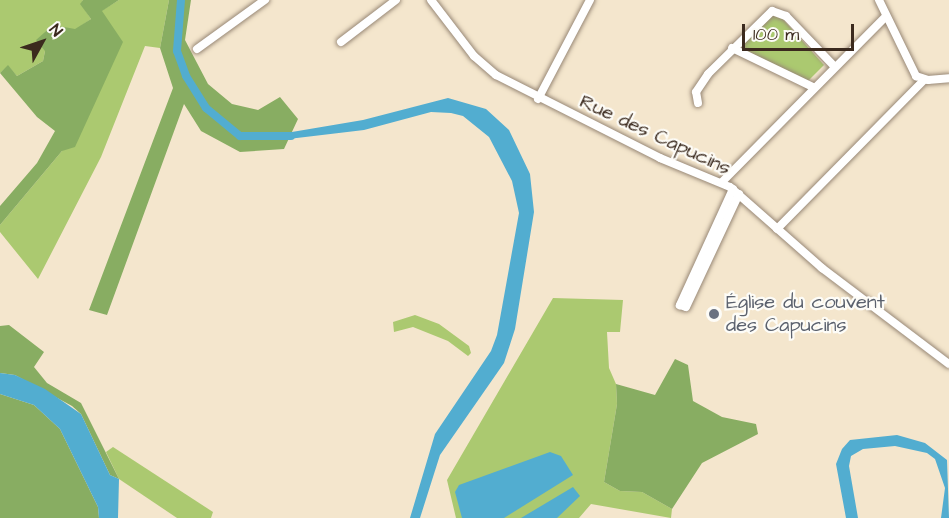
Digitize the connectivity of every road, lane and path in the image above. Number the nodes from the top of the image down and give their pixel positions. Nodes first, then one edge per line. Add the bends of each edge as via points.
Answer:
1 (266, 0) edge
2 (396, 0) edge
3 (431, 0) edge
4 (590, 0) edge
5 (879, 0) edge
6 (886, 16) junction
7 (341, 42) dead end
8 (732, 48) junction
9 (197, 49) dead end
10 (834, 66) junction
11 (949, 78) edge
12 (924, 80) junction
13 (813, 87) junction
14 (538, 99) junction
15 (698, 103) dead end
16 (722, 182) junction
17 (736, 191) junction
18 (777, 229) junction
19 (949, 364) edge

1 - 9 street
2 - 7 street
3 - 14 street, Rue des Capucins via 483,65
4 - 14 street
5 - 6 street
6 - 10 street
6 - 12 street via 913,72
8 - 10 street via 767,14 777,11
8 - 13 street
8 - 15 street via 700,84 695,97
10 - 13 street
11 - 12 street
12 - 18 street
13 - 16 street
14 - 16 street, Rue des Capucins via 676,165
16 - 17 street, Rue des Capucins
17 - 17 street via 680,305 687,307
17 - 18 street, Rue des Capucins
18 - 19 street, Rue des Capucins

